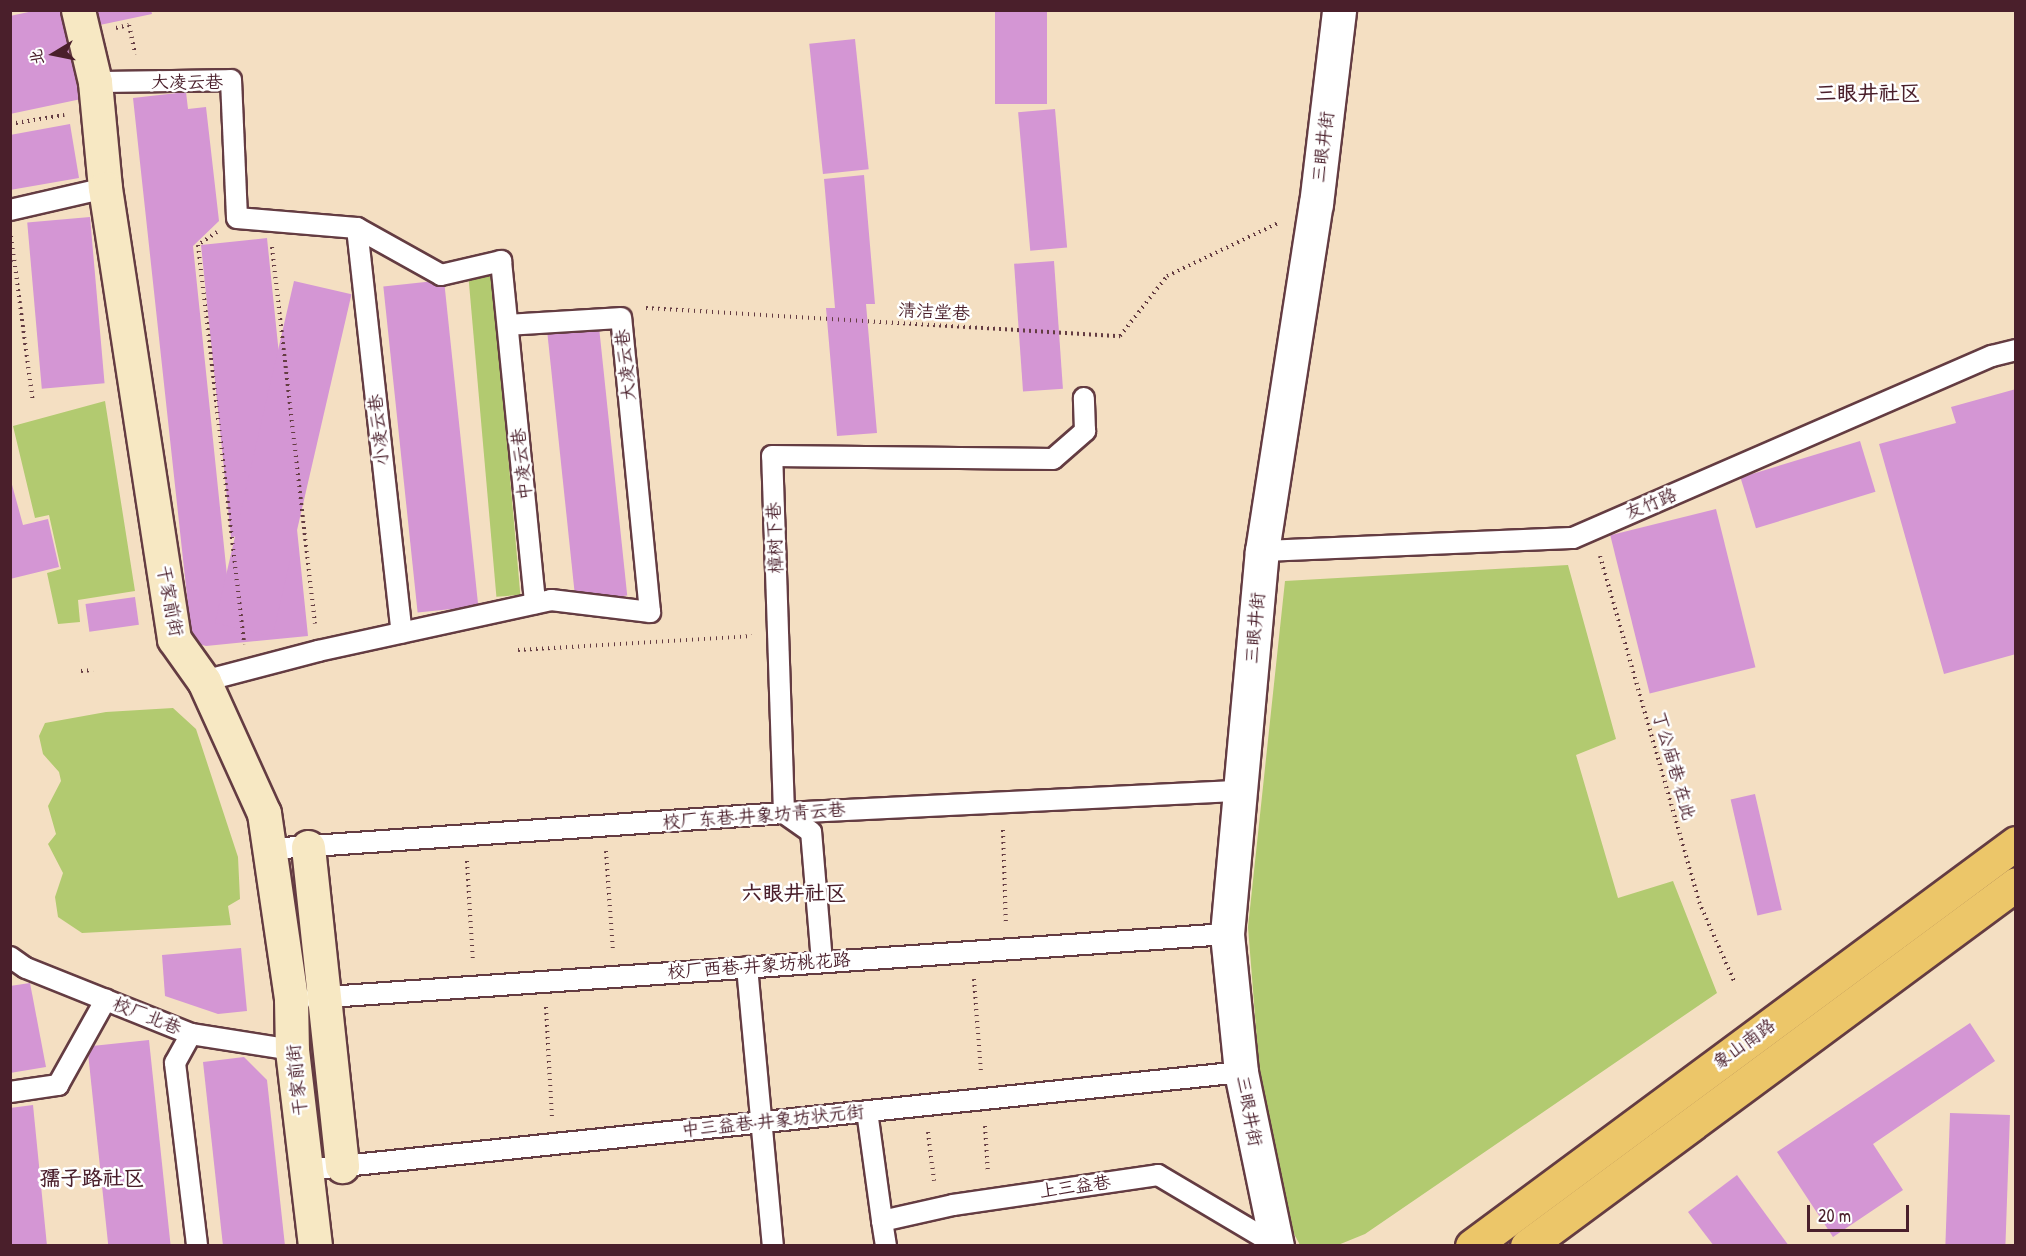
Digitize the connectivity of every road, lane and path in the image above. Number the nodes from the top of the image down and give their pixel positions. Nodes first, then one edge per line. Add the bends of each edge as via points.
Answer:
1 (78, 10) edge
2 (1339, 10) edge
3 (96, 96) junction
4 (10, 124) edge
5 (105, 188) junction
6 (1316, 204) junction
7 (10, 210) edge
8 (237, 219) junction
9 (269, 220) junction
10 (357, 228) junction
11 (10, 230) edge
12 (639, 307) dead end
13 (508, 325) junction
14 (2016, 350) edge
15 (1084, 398) dead end
16 (33, 402) dead end
17 (1262, 551) junction
18 (1600, 554) dead end
19 (535, 603) junction
20 (402, 633) junction
21 (777, 635) junction
22 (518, 650) dead end
23 (318, 651) junction
24 (93, 670) dead end
25 (247, 670) junction
26 (81, 671) dead end
27 (204, 681) junction
28 (1240, 791) junction
29 (1002, 802) junction
30 (784, 813) junction
31 (604, 826) junction
32 (465, 835) junction
33 (2016, 843) edge
34 (308, 846) junction
35 (269, 849) junction
36 (2016, 884) edge
37 (1227, 934) junction
38 (1007, 949) junction
39 (10, 957) edge
40 (822, 962) junction
41 (747, 967) junction
42 (615, 976) junction
43 (544, 981) junction
44 (1734, 981) dead end
45 (474, 986) junction
46 (325, 997) junction
47 (106, 999) junction
48 (291, 999) junction
49 (191, 1034) junction
50 (292, 1050) junction
51 (1241, 1072) junction
52 (10, 1092) edge
53 (924, 1105) junction
54 (867, 1111) junction
55 (761, 1122) junction
56 (553, 1144) junction
57 (342, 1166) junction
58 (306, 1170) junction
59 (938, 1209) junction
60 (882, 1221) junction
61 (197, 1245) edge
62 (315, 1245) edge
63 (773, 1245) edge
64 (886, 1245) edge
65 (1276, 1245) edge
66 (1472, 1245) edge
67 (1527, 1245) edge

1 - 3 street, 干家前街
2 - 6 street, 三眼井街
3 - 4 path
3 - 5 street, 干家前街
3 - 8 lane, 大凌云巷 via 231,80
5 - 7 lane
5 - 27 street, 干家前街 via 174,639
6 - 12 path, 清洁堂巷 via 1167,276 1120,336
6 - 17 street, 三眼井街
8 - 9 lane
8 - 25 path via 198,244
9 - 10 lane
9 - 23 path
10 - 13 lane via 441,275 501,261
10 - 20 lane, 小凌云巷
11 - 16 path
13 - 19 lane, 中凌云巷
13 - 19 lane, 大凌云巷 via 621,318 650,612 551,600
14 - 17 lane, 友竹路 via 1992,356 1573,538
15 - 21 lane, 樟树下巷 via 1085,431 1053,459 772,456
17 - 28 street, 三眼井街
18 - 44 path, 丁公庙巷 在此 via 1699,902
19 - 20 lane, 大凌云巷
20 - 23 lane, 大凌云巷
21 - 22 path
21 - 30 lane, 樟树下巷
23 - 25 lane, 大凌云巷
24 - 26 path
25 - 27 lane, 大凌云巷
27 - 35 street, 干家前街 via 264,813
28 - 29 lane, 校厂东巷·井象坊青云巷
28 - 37 street, 三眼井街
29 - 30 lane, 校厂东巷·井象坊青云巷
29 - 38 path
30 - 31 lane, 校厂东巷·井象坊青云巷
30 - 40 lane via 811,832
31 - 32 lane, 校厂东巷·井象坊青云巷
31 - 42 path
32 - 34 lane, 校厂东巷·井象坊青云巷
32 - 45 path
33 - 66 main road, 象山南路
34 - 35 lane, 校厂东巷·井象坊青云巷
34 - 46 street
35 - 48 street, 干家前街
36 - 67 main road, 象山南路
37 - 38 lane, 校厂西巷·井象坊桃花路
37 - 51 street, 三眼井街
38 - 40 lane, 校厂西巷·井象坊桃花路
39 - 47 lane, 校厂北巷 via 26,968
40 - 41 lane, 校厂西巷·井象坊桃花路
41 - 42 lane, 校厂西巷·井象坊桃花路
41 - 55 lane
42 - 43 lane, 校厂西巷·井象坊桃花路
43 - 45 lane, 校厂西巷·井象坊桃花路
43 - 56 path
45 - 46 lane, 校厂西巷·井象坊桃花路
46 - 48 lane, 校厂西巷·井象坊桃花路
46 - 57 street
47 - 49 lane, 校厂北巷
47 - 52 lane via 58,1085
48 - 50 street, 干家前街
49 - 50 lane, 校厂北巷
49 - 61 lane via 175,1062
50 - 58 street, 干家前街
51 - 53 lane, 中三益巷·井象坊状元街
51 - 65 street, 三眼井街
53 - 54 lane, 中三益巷·井象坊状元街
53 - 59 path
54 - 55 lane, 中三益巷·井象坊状元街
54 - 60 lane
55 - 56 lane, 中三益巷·井象坊状元街
55 - 63 lane
56 - 57 lane, 中三益巷·井象坊状元街
57 - 58 lane, 中三益巷·井象坊状元街
58 - 62 street, 干家前街
59 - 60 lane, 上三益巷
59 - 65 lane, 上三益巷 via 1158,1175
60 - 64 lane

